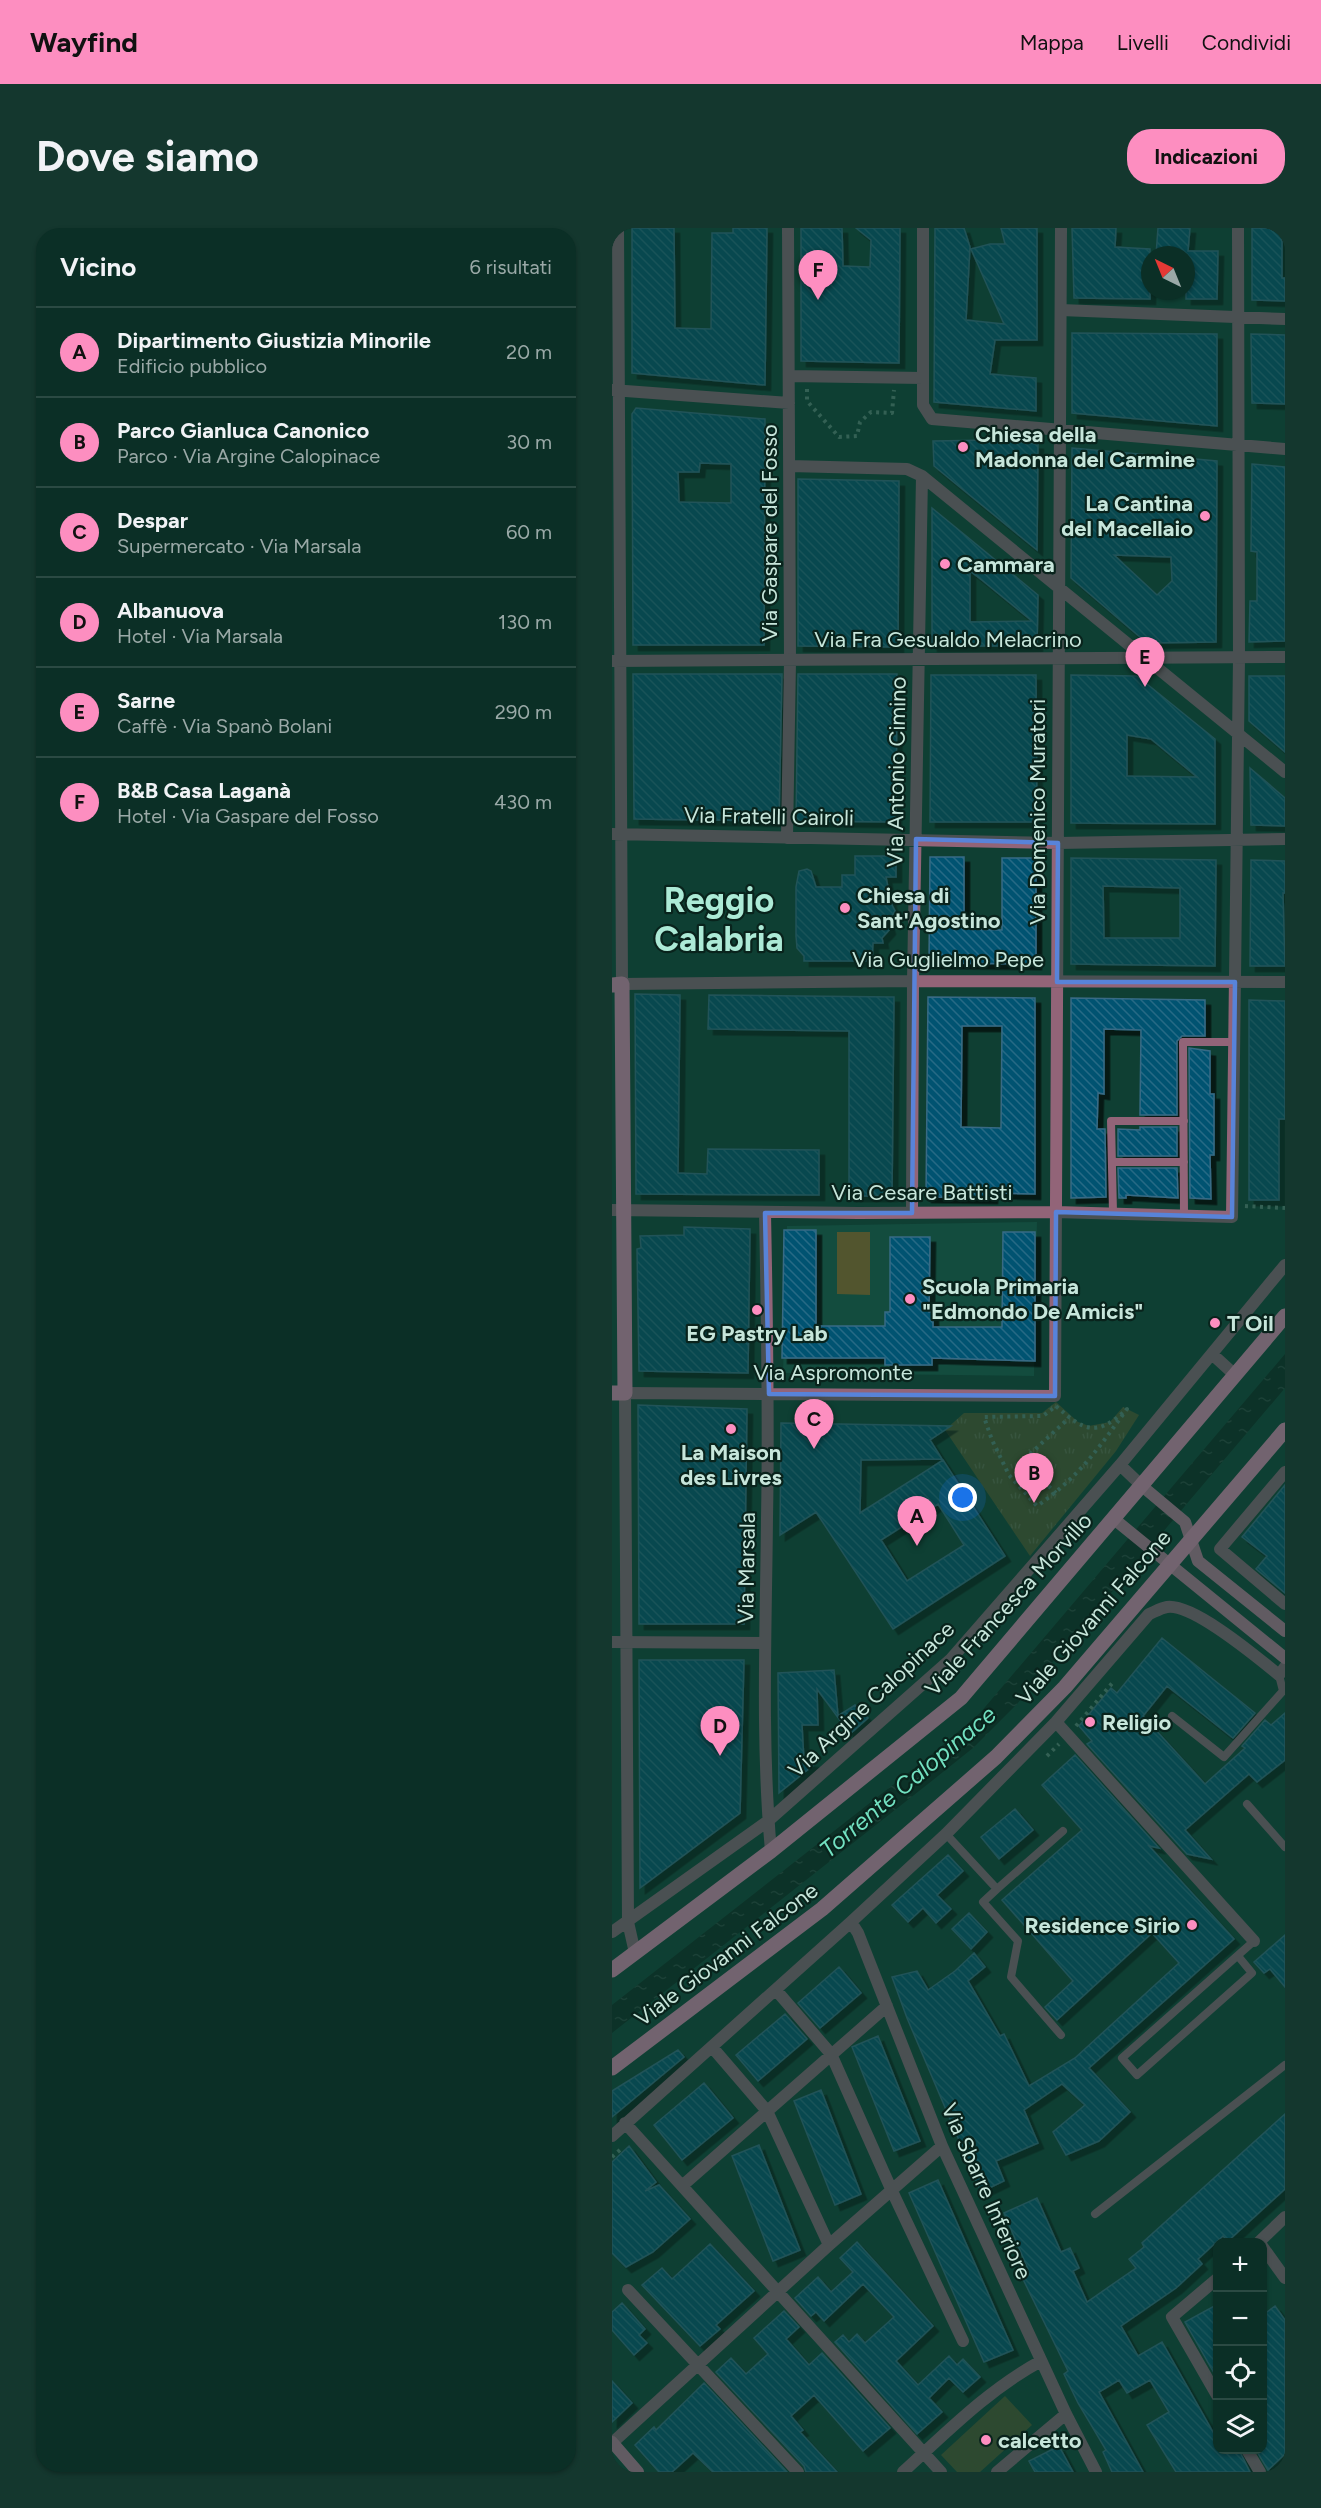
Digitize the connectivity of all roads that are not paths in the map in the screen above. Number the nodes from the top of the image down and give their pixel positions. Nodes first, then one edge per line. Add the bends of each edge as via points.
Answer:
1 (618, 228) edge
2 (788, 228) edge
3 (923, 228) edge
4 (1061, 228) edge
5 (1238, 228) edge
6 (1060, 310) junction
7 (1238, 317) junction
8 (1285, 319) edge
9 (789, 376) junction
10 (923, 378) junction
11 (615, 390) edge
12 (789, 404) junction
13 (1060, 431) junction
14 (1238, 444) junction
15 (1285, 449) edge
16 (790, 466) junction
17 (922, 476) junction
18 (1059, 586) junction
19 (1285, 657) edge
20 (919, 658) junction
21 (1239, 658) junction
22 (1145, 659) junction
23 (1059, 660) junction
24 (616, 661) edge
25 (790, 661) junction
26 (1238, 734) junction
27 (1285, 772) edge
28 (617, 834) edge
29 (787, 838) junction
30 (916, 839) junction
31 (1285, 839) edge
32 (1237, 840) junction
33 (1058, 843) junction
34 (913, 981) junction
35 (1057, 982) junction
36 (1235, 982) junction
37 (1285, 982) edge
38 (617, 984) edge
39 (1234, 1042) junction
40 (1184, 1121) junction
41 (1112, 1161) junction
42 (1184, 1162) junction
43 (618, 1210) edge
44 (765, 1212) junction
45 (1056, 1212) junction
46 (912, 1213) junction
47 (1113, 1213) junction
48 (1184, 1215) junction
49 (1285, 1265) edge
50 (1285, 1316) edge
51 (1212, 1354) junction
52 (1235, 1375) junction
53 (618, 1393) edge
54 (769, 1394) junction
55 (1055, 1396) joint
56 (1285, 1430) edge
57 (1120, 1465) junction
58 (1285, 1472) edge
59 (1147, 1490) junction
60 (1118, 1522) junction
61 (1192, 1540) junction
62 (1165, 1560) junction
63 (1285, 1604) edge
64 (1285, 1631) edge
65 (612, 1642) edge
66 (627, 1642) junction
67 (765, 1643) junction
68 (1285, 1658) edge
69 (1282, 1671) edge
70 (1172, 1716) dead end
71 (1056, 1722) junction
72 (1247, 1804) dead end
73 (768, 1821) junction
74 (1063, 1831) dead end
75 (946, 1834) junction
76 (1285, 1847) edge
77 (771, 1851) junction
78 (997, 1889) junction
79 (628, 1922) junction
80 (851, 1922) junction
81 (612, 1932) edge
82 (1254, 1941) joint
83 (635, 1953) junction
84 (1238, 1956) junction
85 (612, 1970) edge
86 (776, 1990) junction
87 (887, 2006) junction
88 (1061, 2035) dead end
89 (712, 2047) junction
90 (831, 2054) junction
91 (1285, 2065) edge
92 (612, 2068) edge
93 (767, 2111) junction
94 (626, 2123) junction
95 (612, 2136) edge
96 (942, 2146) junction
97 (682, 2186) junction
98 (892, 2191) junction
99 (1095, 2214) dead end
100 (1285, 2217) edge
101 (1265, 2238) edge
102 (828, 2245) junction
103 (1267, 2253) edge
104 (1285, 2278) edge
105 (1213, 2282) edge
106 (628, 2290) dead end
107 (778, 2291) junction
108 (963, 2341) dead end
109 (1041, 2361) junction
110 (698, 2365) junction
111 (1213, 2388) edge
112 (1066, 2414) junction
113 (612, 2443) edge
114 (924, 2453) junction
115 (1250, 2454) edge
116 (1012, 2467) edge
117 (639, 2472) edge
118 (798, 2472) edge
119 (903, 2472) edge
120 (941, 2472) edge
121 (997, 2472) edge
122 (1096, 2472) edge
123 (1260, 2472) edge

1 - 11 street
2 - 9 street, Via Gaspare del Fosso
3 - 10 street
4 - 6 street, Via Domenico Muratori
5 - 7 street
6 - 7 street
6 - 13 street, Via Domenico Muratori
7 - 8 street
7 - 14 street
9 - 10 street
9 - 12 street, Via Gaspare del Fosso
10 - 13 street via 923,405 932,419
11 - 12 street
11 - 24 street
12 - 16 street, Via Gaspare del Fosso
13 - 14 street
13 - 18 street, Via Domenico Muratori
14 - 15 street
14 - 21 street
16 - 17 street via 907,469
16 - 25 street, Via Gaspare del Fosso
17 - 18 street
17 - 20 street, Via Antonio Cimino
18 - 22 street
18 - 23 street, Via Domenico Muratori
19 - 21 street, Via Fra Gesualdo Melacrino
20 - 23 street, Via Fra Gesualdo Melacrino
20 - 25 street, Via Fra Gesualdo Melacrino
20 - 30 street, Via Antonio Cimino
21 - 22 street, Via Fra Gesualdo Melacrino
21 - 26 street
22 - 23 street, Via Fra Gesualdo Melacrino
22 - 26 street
23 - 33 street, Via Domenico Muratori
24 - 25 street, Via Fra Gesualdo Melacrino
24 - 28 street
25 - 29 street, Via Gaspare del Fosso
26 - 27 street
26 - 32 street
28 - 29 street, Via Fratelli Cairoli
28 - 38 street
29 - 30 street, Via Fratelli Cairoli
30 - 33 street, Via Fratelli Cairoli
30 - 34 street, Via Antonio Cimino
31 - 32 street, Via Fratelli Cairoli
32 - 33 street, Via Fratelli Cairoli
32 - 36 street
33 - 35 street, Via Domenico Muratori
34 - 35 street, Via Guglielmo Pepe
34 - 38 street, Via Guglielmo Pepe
34 - 46 street, Via Antonio Cimino
35 - 36 street, Via Guglielmo Pepe
35 - 45 street, Via Domenico Muratori
36 - 37 street, Via Guglielmo Pepe
36 - 39 street
38 - 43 main road
39 - 40 lane via 1184,1042
39 - 48 street, Via Cesare Battisti via 1232,1217
40 - 41 lane via 1111,1121
40 - 42 lane
41 - 42 lane
41 - 47 lane
42 - 48 lane
43 - 44 street, Via Cesare Battisti
43 - 53 main road
44 - 46 street, Via Cesare Battisti
44 - 54 street, Via Marsala
45 - 46 street, Via Cesare Battisti
45 - 47 street, Via Cesare Battisti
45 - 55 street, Via Domenico Muratori
47 - 48 street, Via Cesare Battisti
49 - 51 street, Via Argine Calopinace
50 - 52 main road, Viale Francesca Morvillo
51 - 52 street
51 - 57 street, Via Argine Calopinace
52 - 59 main road, Viale Francesca Morvillo
53 - 54 street, Via Aspromonte
53 - 66 street
54 - 55 street, Via Aspromonte
54 - 67 street, Via Marsala
56 - 61 main road, Viale Giovanni Falcone
57 - 59 street
57 - 73 street, Via Argine Calopinace via 951,1659
58 - 63 street via 1220,1548
59 - 60 main road, Viale Francesca Morvillo
59 - 61 main road via 1185,1522
60 - 62 main road
60 - 77 main road, Viale Francesca Morvillo via 961,1698
61 - 62 main road, Viale Giovanni Falcone
61 - 64 main road via 1198,1561
62 - 68 main road
62 - 92 main road, Viale Giovanni Falcone via 1065,1687 996,1757 822,1909
65 - 66 street
66 - 67 street
66 - 79 street
67 - 73 street, Via Marsala
69 - 70 lane via 1283,1691 1224,1757
69 - 71 street via 1228,1634 1181,1609 1167,1607 1149,1614
71 - 75 street
71 - 82 street
72 - 76 lane
73 - 77 street, Via Marsala
73 - 79 street, Via Argine Calopinace
74 - 78 lane
75 - 78 lane
75 - 80 street
77 - 83 main road, Viale Francesca Morvillo
78 - 88 lane via 983,1902 1018,1941 1011,1977
79 - 81 street, Via Argine Calopinace
79 - 83 street
80 - 86 street
80 - 87 street, Via Sbarre Inferiore
82 - 84 lane
83 - 85 main road, Viale Francesca Morvillo
84 - 84 lane via 1122,2058 1137,2076 1252,1973
86 - 89 street
86 - 90 street
87 - 90 street
87 - 96 street, Via Sbarre Inferiore
89 - 93 street
89 - 94 street
90 - 93 street
90 - 98 street
91 - 99 lane
93 - 97 street
93 - 102 street
94 - 95 street
94 - 97 street
96 - 98 street
96 - 109 street, Via Sbarre Inferiore
97 - 107 street
98 - 102 street
98 - 108 street
100 - 101 street
102 - 107 street
103 - 104 street
105 - 111 street via 1172,2317
106 - 110 street
107 - 110 street
107 - 114 street
109 - 112 street, Via Sbarre Inferiore
109 - 114 street via 1000,2385
110 - 113 street
110 - 118 street
112 - 116 street
112 - 122 street, Via Sbarre Inferiore
113 - 117 main road
114 - 119 street
114 - 120 street
115 - 123 street
116 - 121 street

